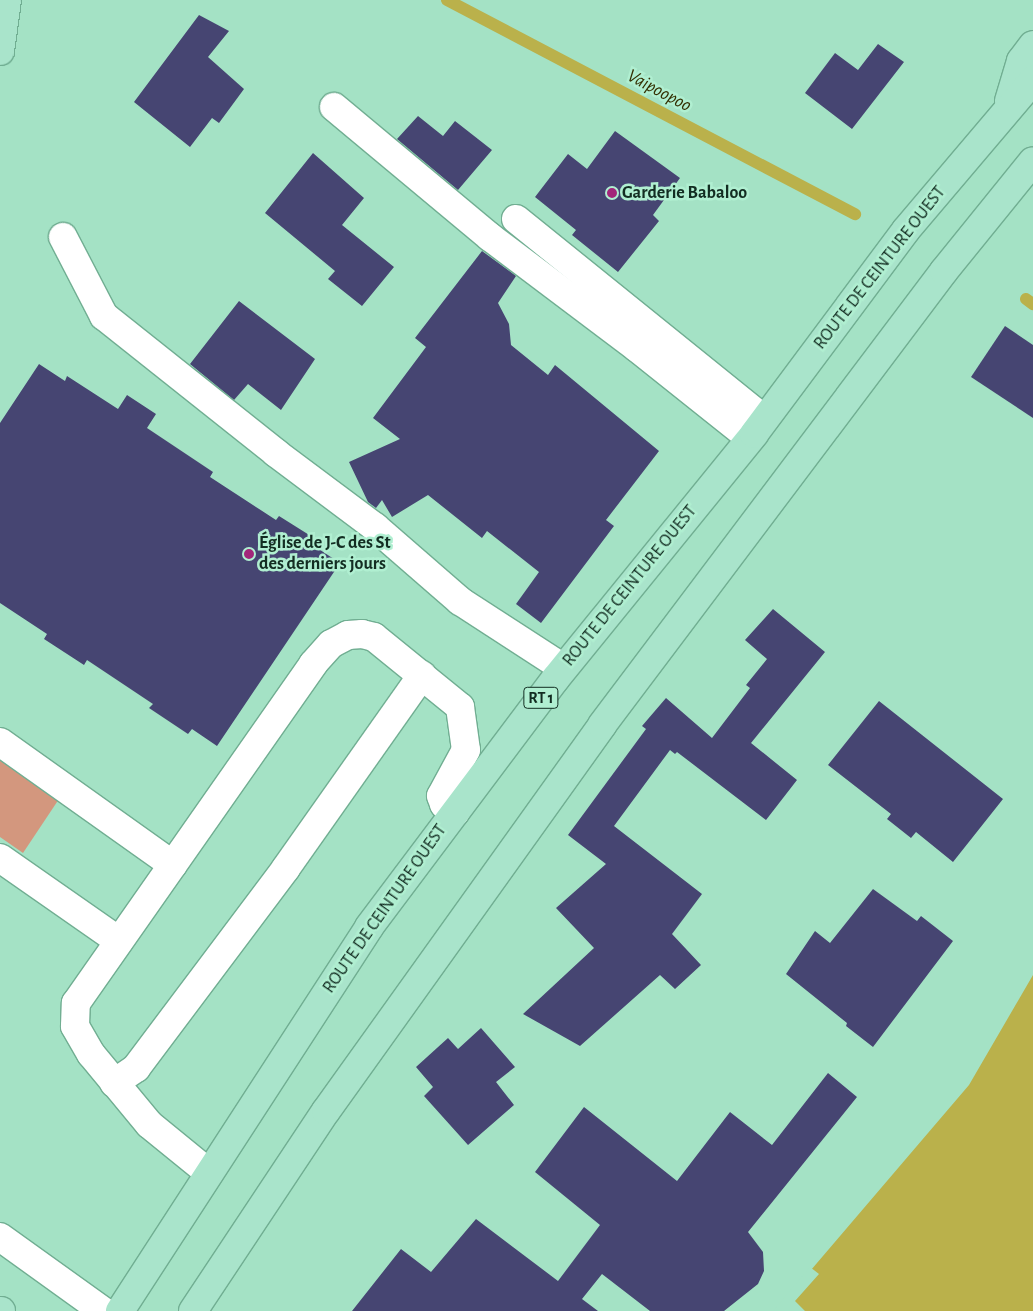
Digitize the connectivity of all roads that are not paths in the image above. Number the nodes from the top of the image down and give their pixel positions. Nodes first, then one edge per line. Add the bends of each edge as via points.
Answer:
1 (7, 0) edge
2 (1033, 45) edge
3 (0, 51) edge
4 (1033, 80) edge
5 (334, 107) dead end
6 (1004, 116) junction
7 (1032, 163) edge
8 (516, 220) dead end
9 (63, 237) dead end
10 (757, 428) junction
11 (564, 668) junction
12 (422, 675) junction
13 (0, 742) edge
14 (455, 812) junction
15 (0, 858) edge
16 (172, 866) junction
17 (119, 941) junction
18 (114, 1083) junction
19 (208, 1174) junction
20 (0, 1237) edge
21 (103, 1311) edge
22 (120, 1311) edge
23 (193, 1311) edge

1 - 3 main road
2 - 6 main road via 1021,61
4 - 6 main road, ROUTE DE CEINTURE OUEST / RT 1
5 - 10 lane via 490,237 636,347
6 - 10 main road, ROUTE DE CEINTURE OUEST / RT 1 via 906,230
7 - 23 main road via 944,271 602,725 326,1111
8 - 10 lane
9 - 11 lane via 104,316 375,527 460,600
10 - 11 main road, ROUTE DE CEINTURE OUEST / RT 1
11 - 14 main road, ROUTE DE CEINTURE OUEST / RT 1
12 - 14 lane via 460,707 466,750 441,796 444,804
12 - 16 lane via 374,637 348,635 331,644 313,664
12 - 18 lane via 286,868 136,1068
13 - 16 lane
14 - 19 main road, ROUTE DE CEINTURE OUEST / RT 1 via 369,927
15 - 17 lane
16 - 17 lane
17 - 18 lane via 76,1004 75,1026 91,1054
18 - 19 lane via 150,1124
19 - 22 main road, ROUTE DE CEINTURE OUEST / RT 1
20 - 21 lane

